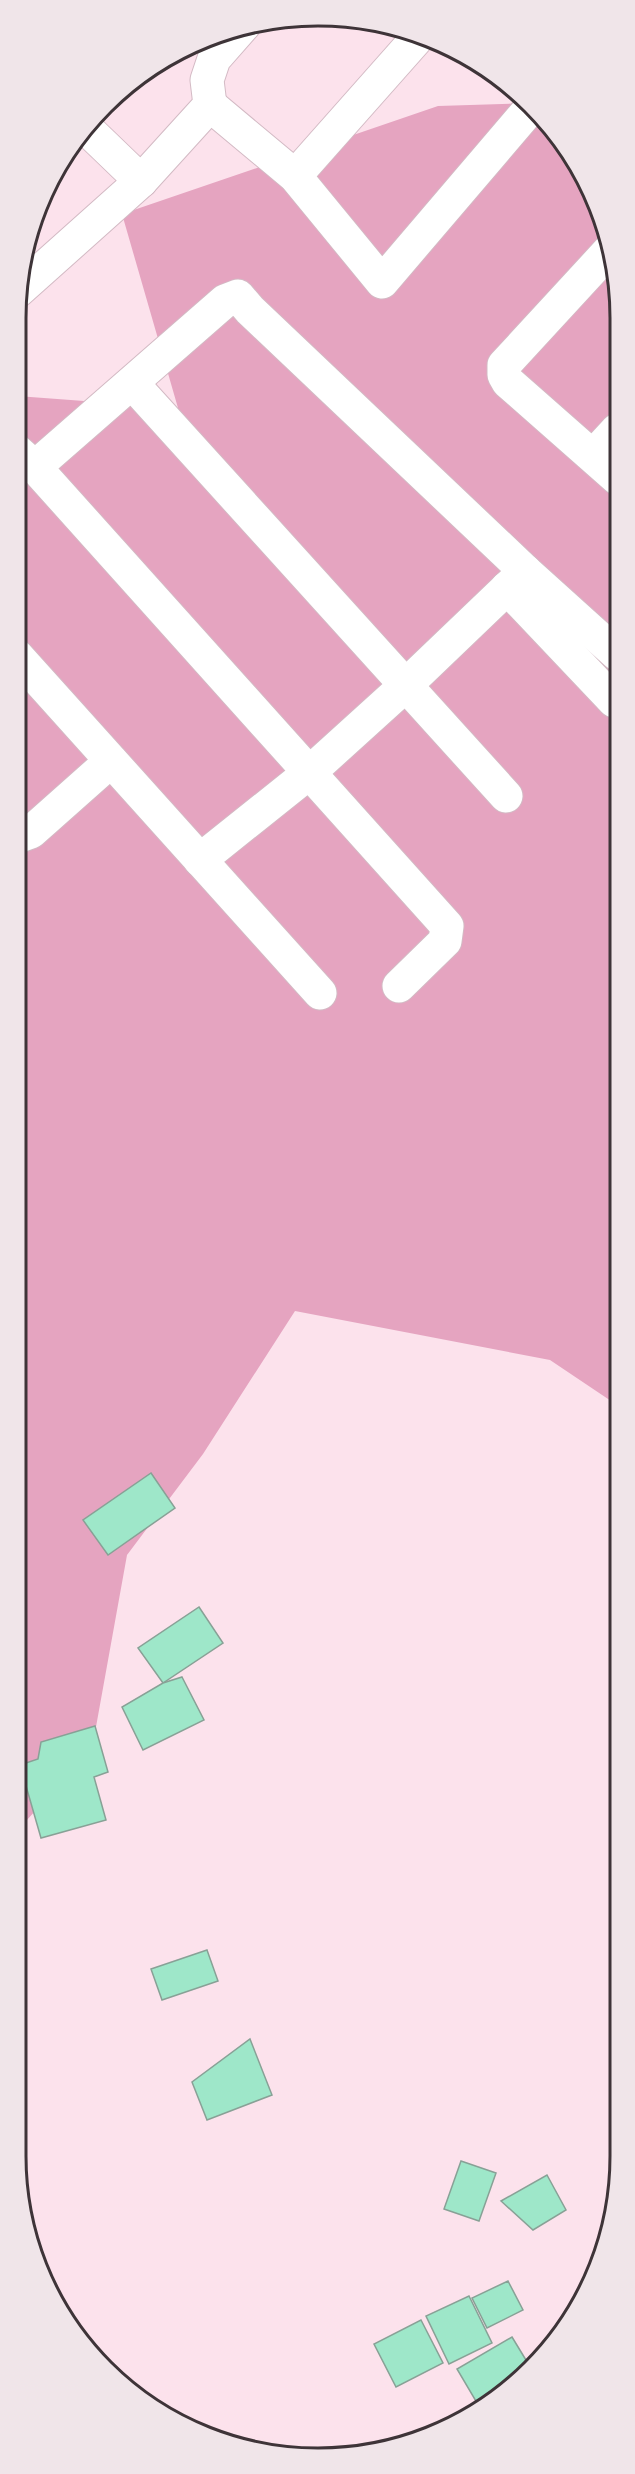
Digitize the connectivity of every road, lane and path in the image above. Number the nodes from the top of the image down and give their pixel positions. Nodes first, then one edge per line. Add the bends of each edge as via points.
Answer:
1 (414, 42) edge
2 (218, 43) edge
3 (206, 52) edge
4 (210, 105) junction
5 (526, 113) edge
6 (91, 133) edge
7 (295, 176) junction
8 (141, 181) junction
9 (603, 257) edge
10 (34, 262) edge
11 (132, 383) junction
12 (610, 438) edge
13 (593, 456) junction
14 (26, 459) edge
15 (610, 471) edge
16 (516, 579) junction
17 (610, 649) edge
18 (26, 666) edge
19 (406, 685) junction
20 (610, 695) edge
21 (111, 761) junction
22 (310, 772) junction
23 (506, 796) dead end
24 (26, 834) edge
25 (200, 860) junction
26 (399, 986) dead end
27 (320, 993) dead end

1 - 7 street
2 - 3 street
3 - 4 street
4 - 7 street
4 - 8 street
5 - 7 street via 382,282
6 - 8 street
8 - 10 street
9 - 13 street via 504,365 508,382
11 - 14 street
11 - 16 street via 225,301 238,296
11 - 19 street
12 - 13 street
13 - 15 street
14 - 22 street
16 - 17 street
16 - 19 street
16 - 20 street
18 - 21 street
19 - 22 street
19 - 23 street
21 - 24 street
21 - 25 street
22 - 25 street
22 - 26 street via 447,926 445,941
25 - 27 street

